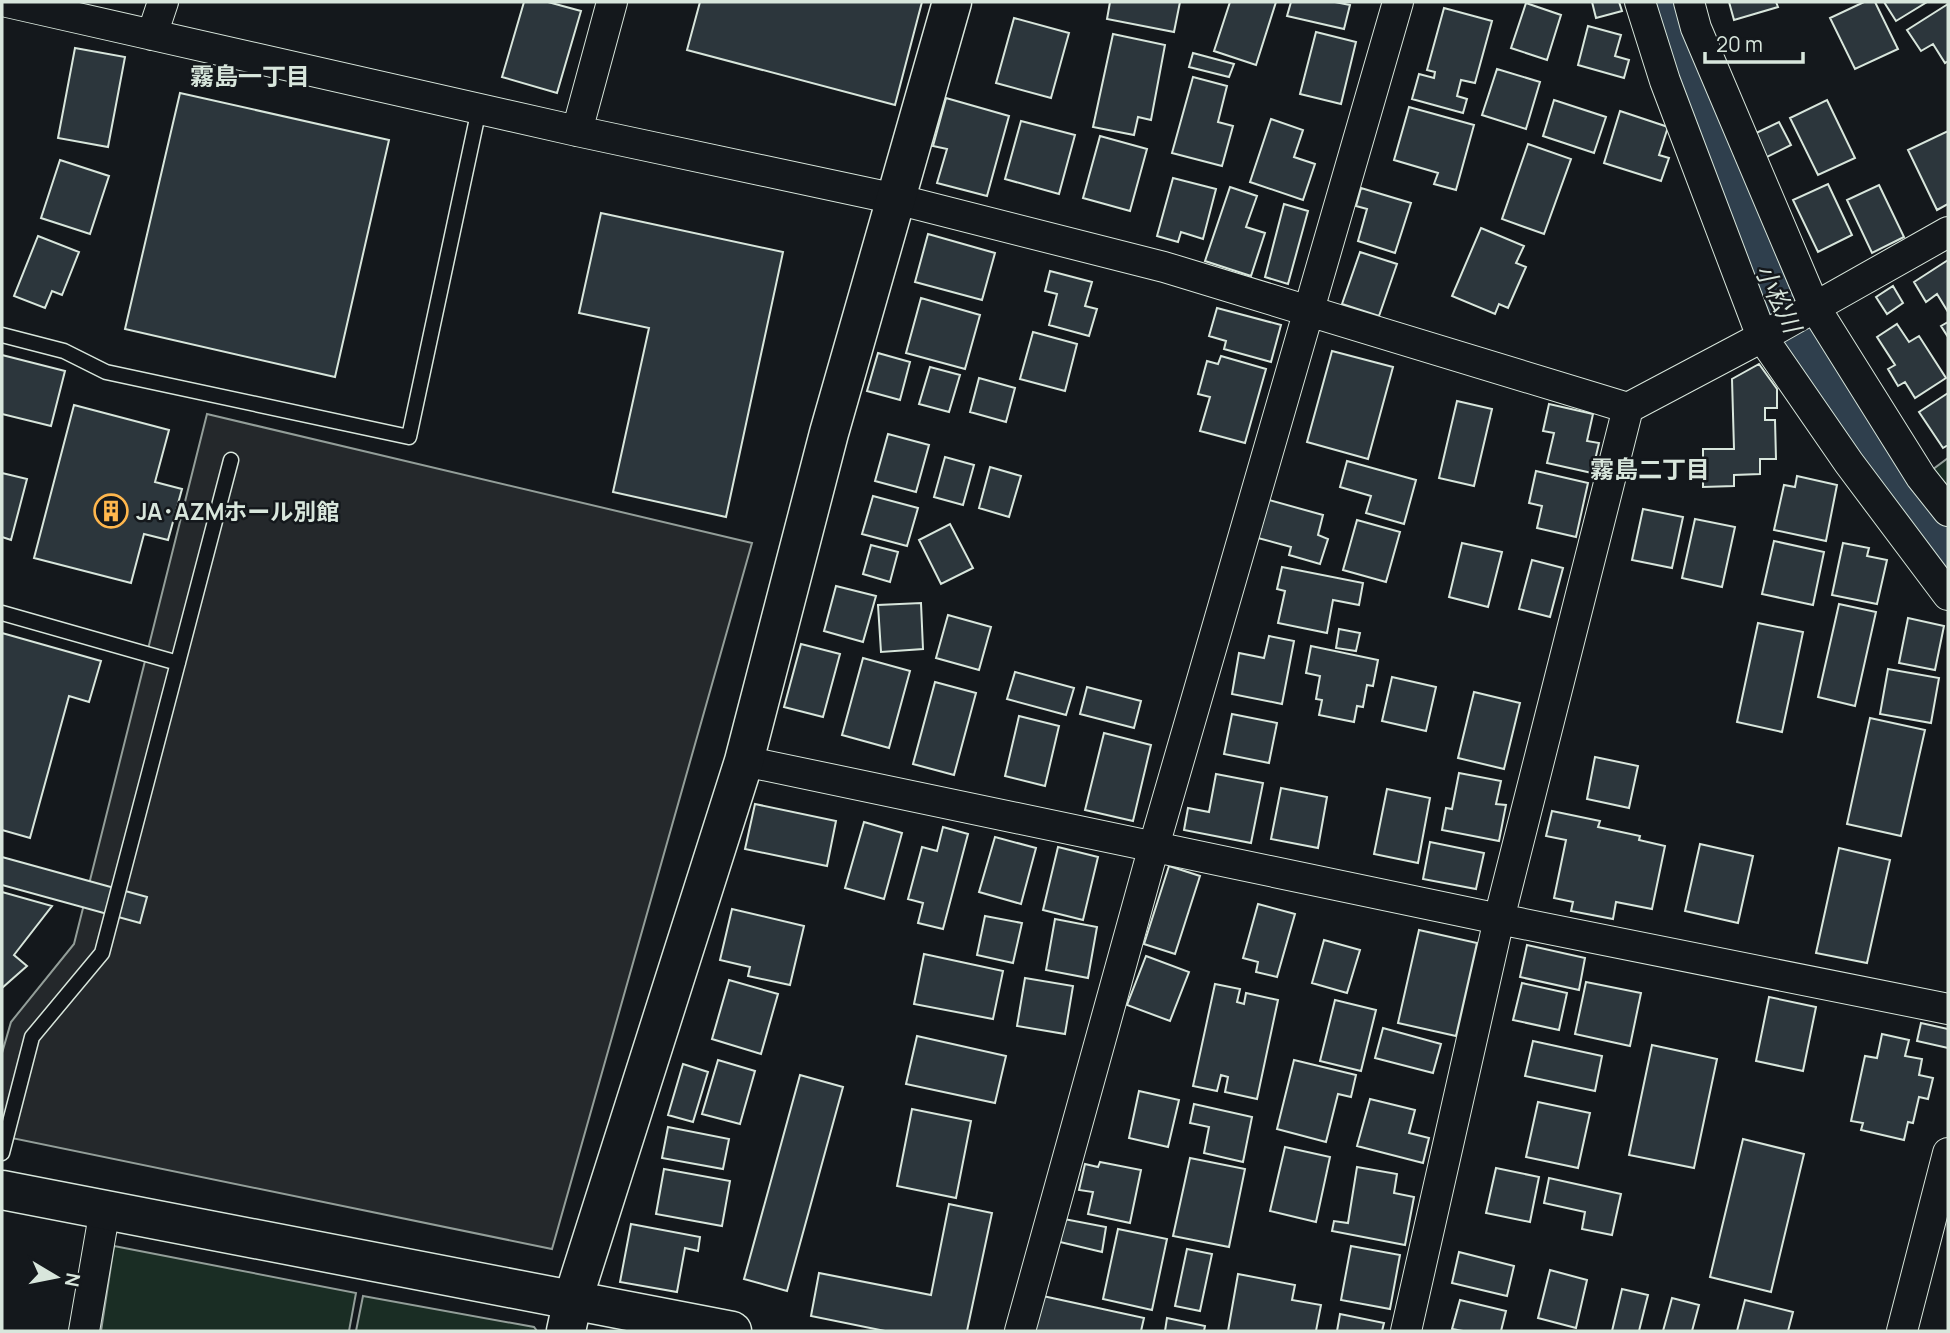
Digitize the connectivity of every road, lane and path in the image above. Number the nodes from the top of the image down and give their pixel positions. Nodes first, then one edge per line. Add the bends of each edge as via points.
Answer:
1 (7, 2) edge
2 (163, 2) edge
3 (612, 2) edge
4 (952, 2) edge
5 (1398, 2) edge
6 (1640, 2) edge
7 (1689, 2) edge
8 (152, 35) junction
9 (479, 109) junction
10 (577, 131) junction
11 (896, 200) junction
12 (1948, 232) edge
13 (1814, 306) junction
14 (1308, 311) junction
15 (2, 335) edge
16 (1762, 337) junction
17 (1628, 408) junction
18 (231, 460) dead end
19 (1948, 512) edge
20 (1948, 595) edge
21 (2, 614) edge
22 (178, 663) junction
23 (744, 761) junction
24 (1154, 846) junction
25 (1499, 919) junction
26 (1948, 1009) edge
27 (2, 1153) edge
28 (1948, 1153) edge
29 (2, 1190) edge
30 (105, 1209) junction
31 (570, 1315) edge
32 (84, 1331) edge
33 (732, 1331) edge
34 (1020, 1331) edge
35 (1406, 1331) edge
36 (1902, 1331) edge

1 - 8 street
2 - 8 street
3 - 10 street
4 - 11 street
5 - 14 street
6 - 16 street via 1665,81
7 - 13 street
8 - 9 street
9 - 10 street
9 - 15 lane via 409,437 106,372 64,351
10 - 11 street
11 - 14 street via 1164,267
11 - 23 street via 829,433
12 - 13 street
13 - 16 street
13 - 19 street via 1921,477
14 - 17 street
14 - 24 street
16 - 17 street
16 - 20 street
17 - 25 street
18 - 22 lane
21 - 22 lane
22 - 27 lane via 102,953 32,1037
23 - 24 street
23 - 31 street
24 - 25 street
24 - 34 street
25 - 26 street
25 - 35 street
28 - 36 street
29 - 30 street
30 - 31 street
30 - 32 street
31 - 33 street

